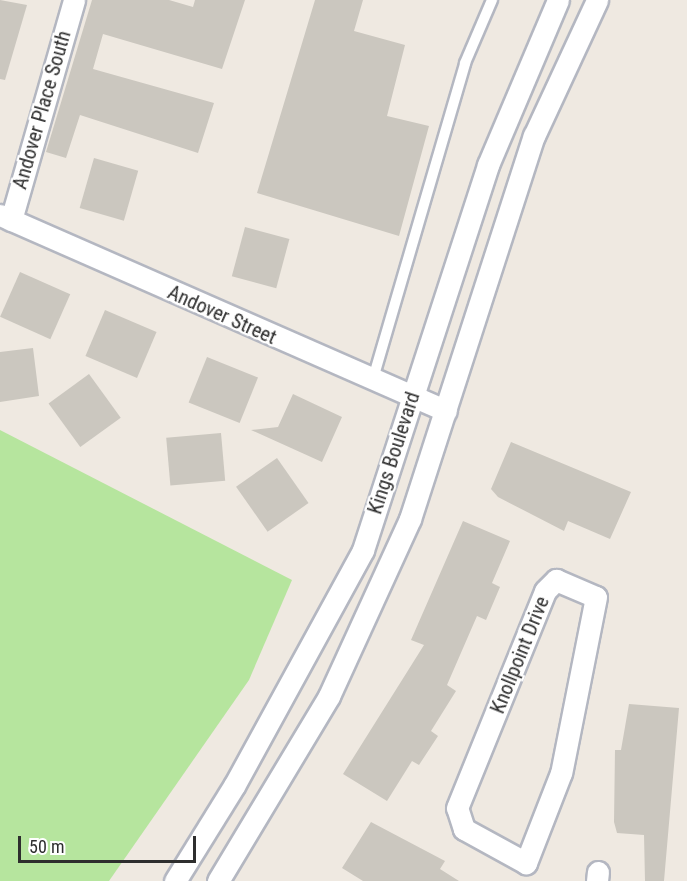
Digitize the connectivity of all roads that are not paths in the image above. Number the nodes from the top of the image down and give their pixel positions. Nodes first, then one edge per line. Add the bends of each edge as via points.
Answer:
1 (74, 0) edge
2 (492, 0) edge
3 (558, 0) edge
4 (597, 0) edge
5 (5, 218) edge
6 (371, 382) junction
7 (412, 400) junction
8 (446, 411) junction
9 (524, 872) edge
10 (175, 881) edge
11 (218, 881) edge

1 - 5 street, Andover Place South
2 - 6 lane via 465,63
3 - 7 street, Kings Boulevard via 488,165
4 - 8 street, Kings Boulevard via 534,136
5 - 6 street, Andover Street
6 - 7 street, Andover Street
7 - 8 street, Andover Street
7 - 10 street, Kings Boulevard via 363,550 300,670
8 - 11 street, Kings Boulevard via 410,519 329,696
9 - 9 street, Knollpoint Drive via 464,829 457,808 534,629 545,591 556,580 596,597 561,772

